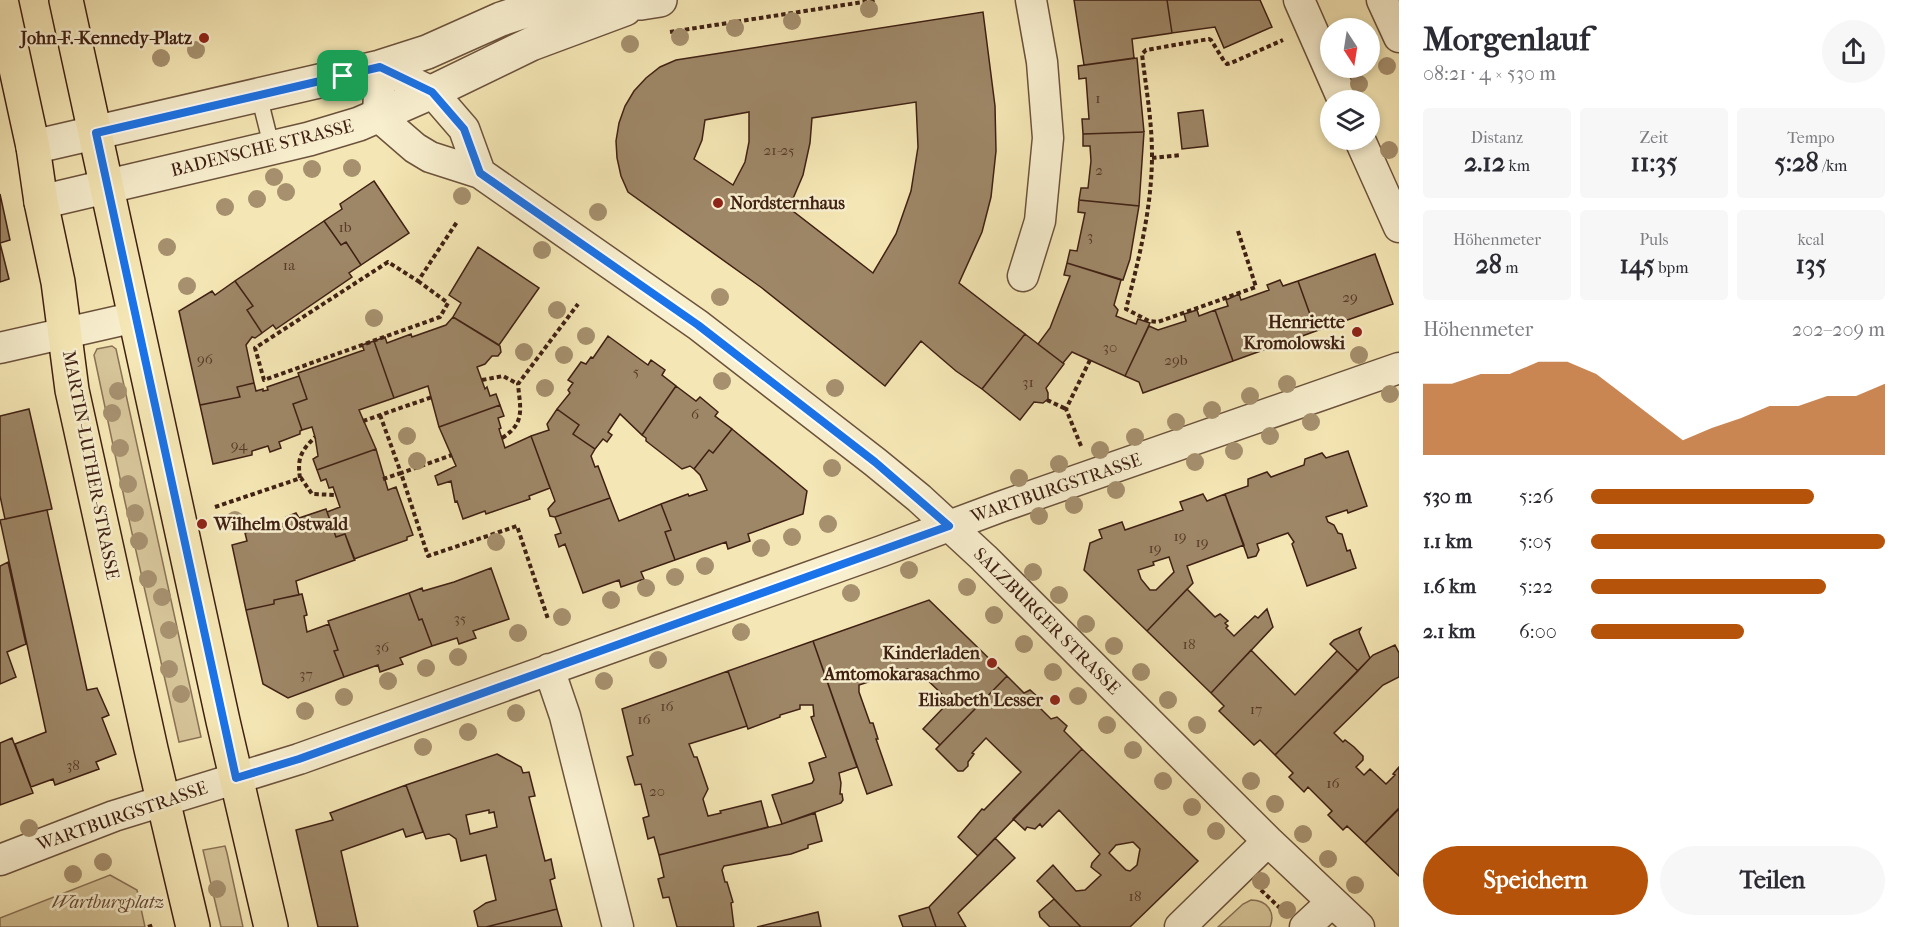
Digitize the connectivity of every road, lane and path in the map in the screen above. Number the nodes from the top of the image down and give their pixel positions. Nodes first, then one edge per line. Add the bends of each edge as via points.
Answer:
1 (1, 0) edge
2 (66, 0) edge
3 (876, 0) edge
4 (1031, 0) edge
5 (1299, 0) edge
6 (1382, 0) edge
7 (650, 1) edge
8 (660, 34) dead end
9 (1399, 37) edge
10 (1284, 40) dead end
11 (380, 67) junction
12 (1339, 90) edge
13 (432, 92) junction
14 (259, 96) junction
15 (378, 116) junction
16 (96, 133) junction
17 (33, 147) junction
18 (272, 148) junction
19 (1364, 150) edge
20 (1181, 155) dead end
21 (1152, 158) junction
22 (480, 173) junction
23 (107, 186) junction
24 (41, 202) junction
25 (457, 222) dead end
26 (1399, 227) edge
27 (1238, 231) dead end
28 (1023, 276) dead end
29 (418, 281) junction
30 (578, 304) dead end
31 (136, 317) junction
32 (64, 333) junction
33 (0, 348) edge
34 (1090, 360) dead end
35 (1399, 368) edge
36 (482, 380) dead end
37 (518, 384) junction
38 (432, 397) dead end
39 (1047, 400) dead end
40 (1066, 409) junction
41 (380, 415) junction
42 (363, 421) dead end
43 (315, 437) dead end
44 (502, 438) dead end
45 (1083, 449) dead end
46 (452, 455) dead end
47 (400, 473) junction
48 (300, 478) junction
49 (383, 478) dead end
50 (336, 495) dead end
51 (215, 507) dead end
52 (949, 526) junction
53 (548, 619) dead end
54 (549, 669) junction
55 (236, 778) junction
56 (163, 800) junction
57 (1268, 841) junction
58 (0, 860) edge
59 (1255, 884) dead end
60 (1332, 902) junction
61 (1296, 921) edge
62 (154, 924) dead end
63 (148, 927) edge
64 (193, 927) edge
65 (271, 927) edge
66 (618, 927) edge
67 (1180, 927) edge
68 (1359, 927) edge

1 - 17 main road, MARTIN-LUTHER-STRASSE
2 - 16 main road
3 - 8 path
4 - 28 street via 1048,138 1040,221
5 - 12 street
6 - 9 street
7 - 11 street, BADENSCHE STRASSE via 568,1 537,7
7 - 13 street, BADENSCHE STRASSE via 531,44
10 - 21 path via 1227,64 1209,39 1146,50 1143,54
11 - 13 street
11 - 14 street, BADENSCHE STRASSE
11 - 15 street
13 - 15 street, BADENSCHE STRASSE
13 - 22 street via 464,129
14 - 16 street, BADENSCHE STRASSE
14 - 18 lane
15 - 18 street, BADENSCHE STRASSE
15 - 22 street, SALZBURGER STRASSE via 430,157
16 - 17 street, BADENSCHE STRASSE
16 - 23 main road
17 - 24 main road, MARTIN-LUTHER-STRASSE
18 - 23 street, BADENSCHE STRASSE
19 - 26 street
20 - 21 path
21 - 27 path via 1141,249 1126,309 1158,322 1256,287
22 - 52 street, SALZBURGER STRASSE via 698,325 875,462
23 - 24 street, BADENSCHE STRASSE
23 - 31 main road
24 - 32 main road, MARTIN-LUTHER-STRASSE
25 - 29 path
29 - 29 path via 388,262 255,348 264,380 440,317 448,303
30 - 37 path
31 - 32 street
31 - 55 main road
32 - 33 street
32 - 56 main road, MARTIN-LUTHER-STRASSE via 72,390
34 - 40 path
35 - 52 street, WARTBURGSTRASSE
36 - 37 path via 503,376
37 - 44 path via 521,412 514,430
38 - 41 path
39 - 40 path
40 - 45 path
41 - 42 path
41 - 47 path
43 - 48 path via 304,448 298,464
46 - 47 path
47 - 49 path
47 - 53 path via 428,556 518,526
48 - 50 path via 312,494
48 - 51 path
52 - 54 street, WARTBURGSTRASSE
52 - 57 street, SALZBURGER STRASSE
54 - 55 street, WARTBURGSTRASSE
54 - 66 street via 565,717
55 - 56 street, WARTBURGSTRASSE
55 - 65 main road
56 - 58 street, WARTBURGSTRASSE
56 - 64 main road, MARTIN-LUTHER-STRASSE
57 - 60 street, SALZBURGER STRASSE
57 - 67 street
59 - 61 path
60 - 61 street
60 - 68 street, SALZBURGER STRASSE
62 - 63 path

